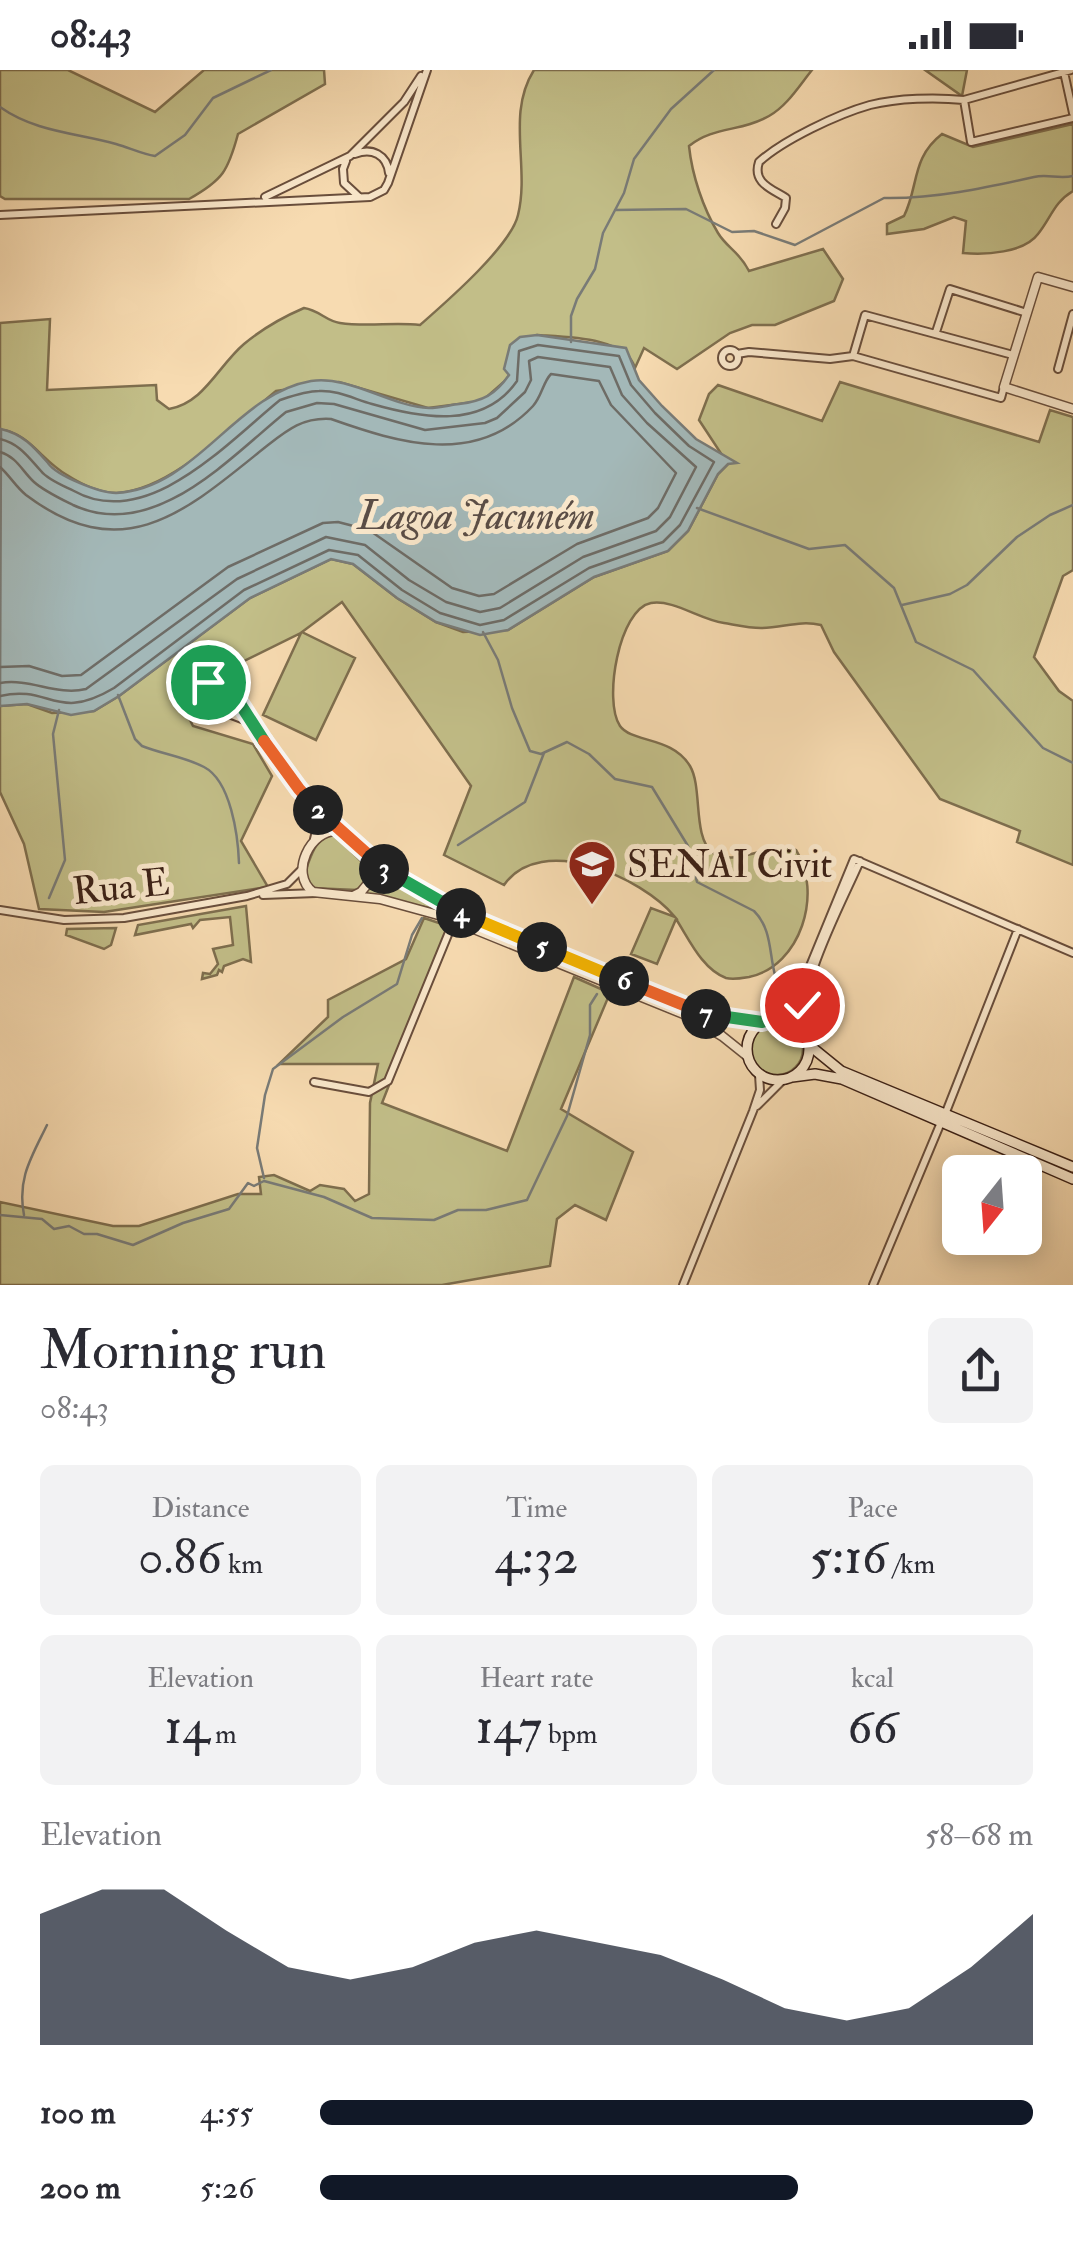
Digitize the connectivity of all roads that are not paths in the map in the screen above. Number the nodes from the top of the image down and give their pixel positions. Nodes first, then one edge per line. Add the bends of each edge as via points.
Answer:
1 (426, 70) edge
2 (1068, 71) edge
3 (964, 100) junction
4 (1073, 115) edge
5 (350, 156) junction
6 (390, 174) junction
7 (362, 197) junction
8 (244, 202) junction
9 (0, 215) edge
10 (776, 224) dead end
11 (1073, 287) edge
12 (1027, 313) junction
13 (1073, 314) edge
14 (936, 332) junction
15 (737, 354) dead end
16 (1014, 355) junction
17 (853, 356) junction
18 (1058, 370) dead end
19 (1004, 386) junction
20 (1073, 408) edge
21 (231, 691) junction
22 (215, 710) junction
23 (253, 724) junction
24 (299, 789) junction
25 (338, 831) junction
26 (314, 840) junction
27 (368, 858) junction
28 (857, 860) junction
29 (302, 870) junction
30 (317, 893) junction
31 (247, 896) junction
32 (353, 896) junction
33 (0, 910) edge
34 (454, 920) junction
35 (1018, 929) junction
36 (1073, 953) edge
37 (780, 1018) junction
38 (762, 1022) junction
39 (807, 1040) junction
40 (746, 1056) junction
41 (760, 1075) junction
42 (787, 1079) junction
43 (314, 1082) dead end
44 (753, 1111) junction
45 (944, 1116) junction
46 (1073, 1167) edge
47 (1073, 1179) edge
48 (682, 1285) edge
49 (873, 1285) edge

1 - 5 street
1 - 6 street
2 - 3 street
2 - 4 street
3 - 4 street via 970,142
3 - 10 street via 872,105 764,158 758,177 786,198
5 - 6 street via 378,154
5 - 7 street via 344,184
5 - 8 street via 274,196
6 - 7 street via 378,195
7 - 8 street
8 - 9 street
11 - 12 street via 1038,277
12 - 14 street via 950,289
12 - 16 street
13 - 18 street
14 - 16 street
14 - 17 street via 865,314
15 - 17 street
16 - 19 street
17 - 19 street via 1001,398
19 - 20 street
21 - 22 street via 228,704
21 - 22 street via 222,681 205,684 202,700
21 - 23 street
22 - 23 street
23 - 24 street
24 - 25 street
24 - 26 street via 316,818
25 - 26 street
25 - 27 street
26 - 29 street
27 - 32 street via 370,880
27 - 38 street via 474,919 704,1013
28 - 35 street
28 - 37 street via 796,1000
28 - 39 street via 806,989 801,1023
29 - 30 street via 304,884
29 - 31 street, Rua E via 287,884
30 - 31 street, Rua E
30 - 32 street
31 - 33 street, Rua E via 108,920
32 - 34 street
34 - 40 street via 691,1018
34 - 43 street via 388,1082 369,1092
35 - 36 street
35 - 45 street
37 - 38 main road
37 - 39 main road via 795,1023
38 - 40 main road via 750,1035
39 - 42 main road via 806,1064
39 - 45 main road via 841,1070
40 - 41 main road
41 - 42 main road
41 - 44 street
42 - 44 street
42 - 45 main road via 829,1076
44 - 48 street
45 - 46 main road
45 - 47 main road
45 - 49 street

